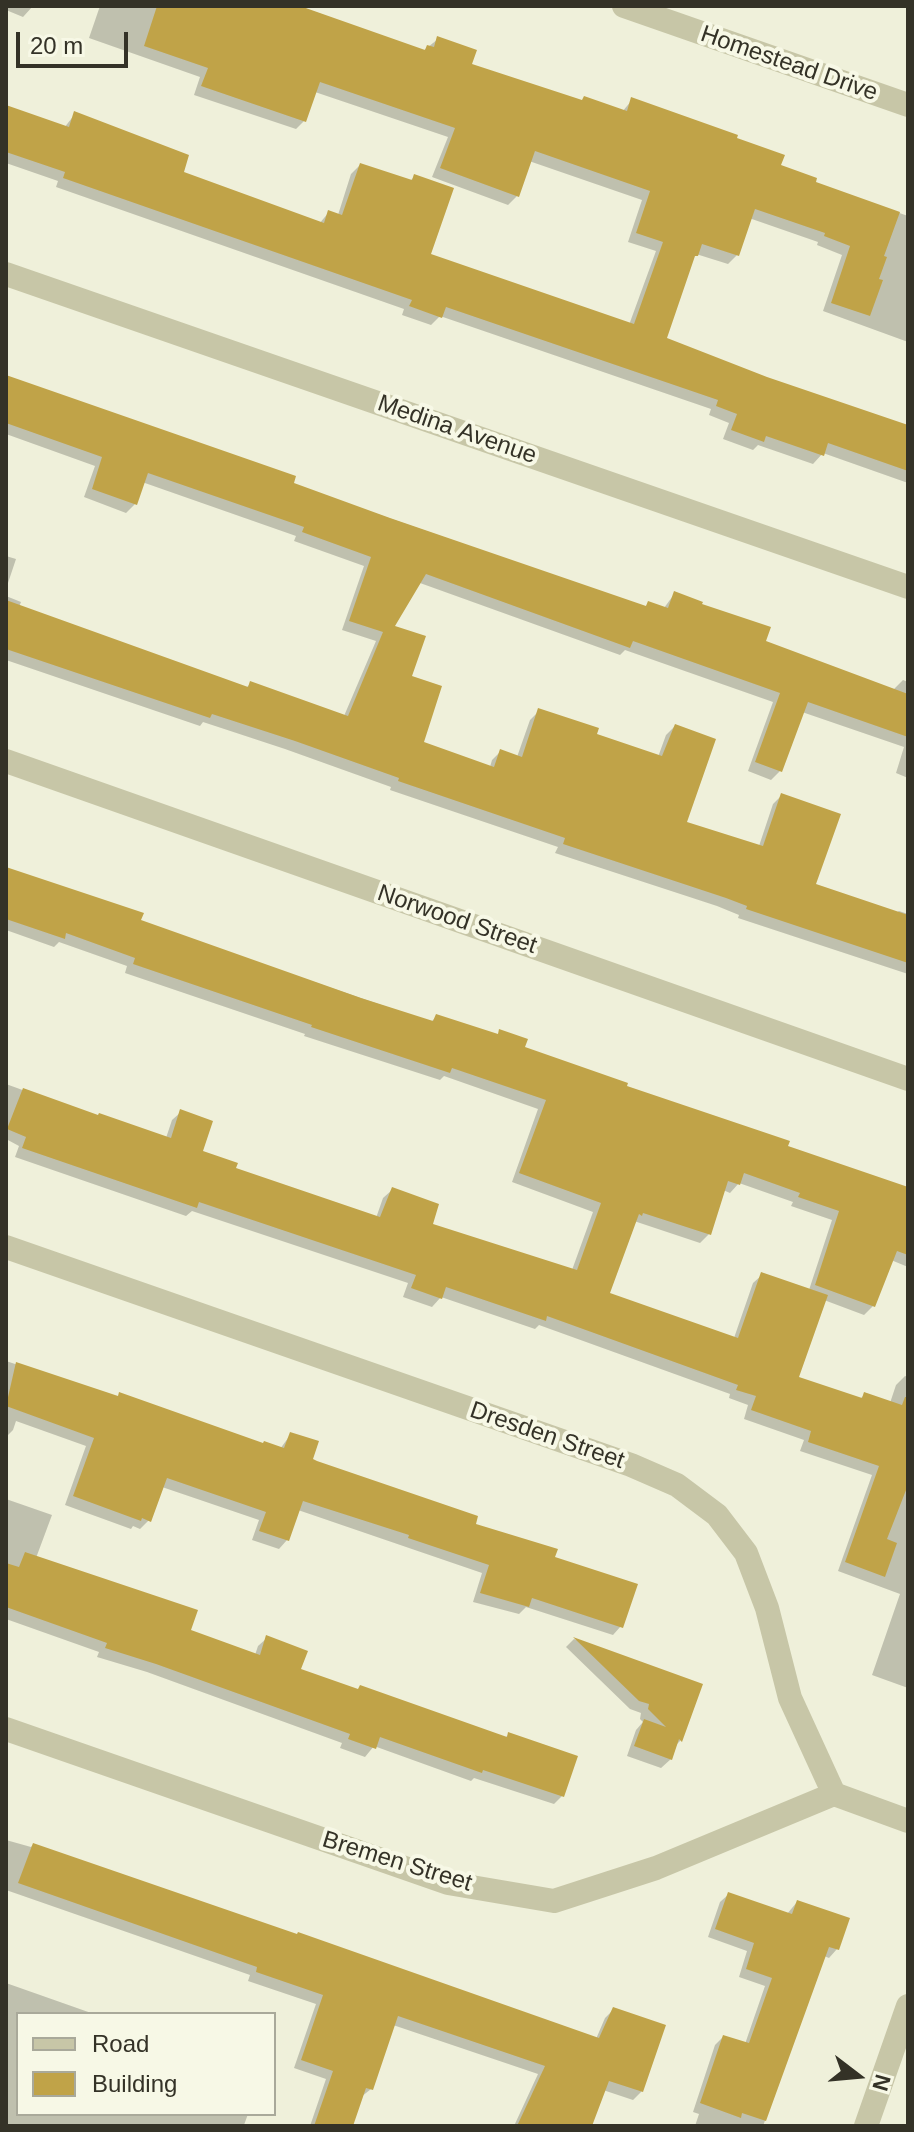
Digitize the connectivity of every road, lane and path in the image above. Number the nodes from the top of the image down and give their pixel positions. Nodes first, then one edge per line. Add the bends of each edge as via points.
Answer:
1 (624, 6) edge
2 (908, 105) edge
3 (6, 274) edge
4 (908, 587) edge
5 (6, 761) edge
6 (908, 1079) edge
7 (6, 1247) edge
8 (6, 1729) edge
9 (834, 1794) junction
10 (908, 1821) edge
11 (908, 2006) edge
12 (866, 2126) edge

1 - 2 street, Homestead Drive
3 - 4 street, Medina Avenue
5 - 6 street, Norwood Street
7 - 9 street, Dresden Street via 677,1485 717,1515 746,1553 767,1608 790,1698
8 - 9 street, Bremen Street via 448,1883 554,1901 656,1868
9 - 10 street
11 - 12 street

